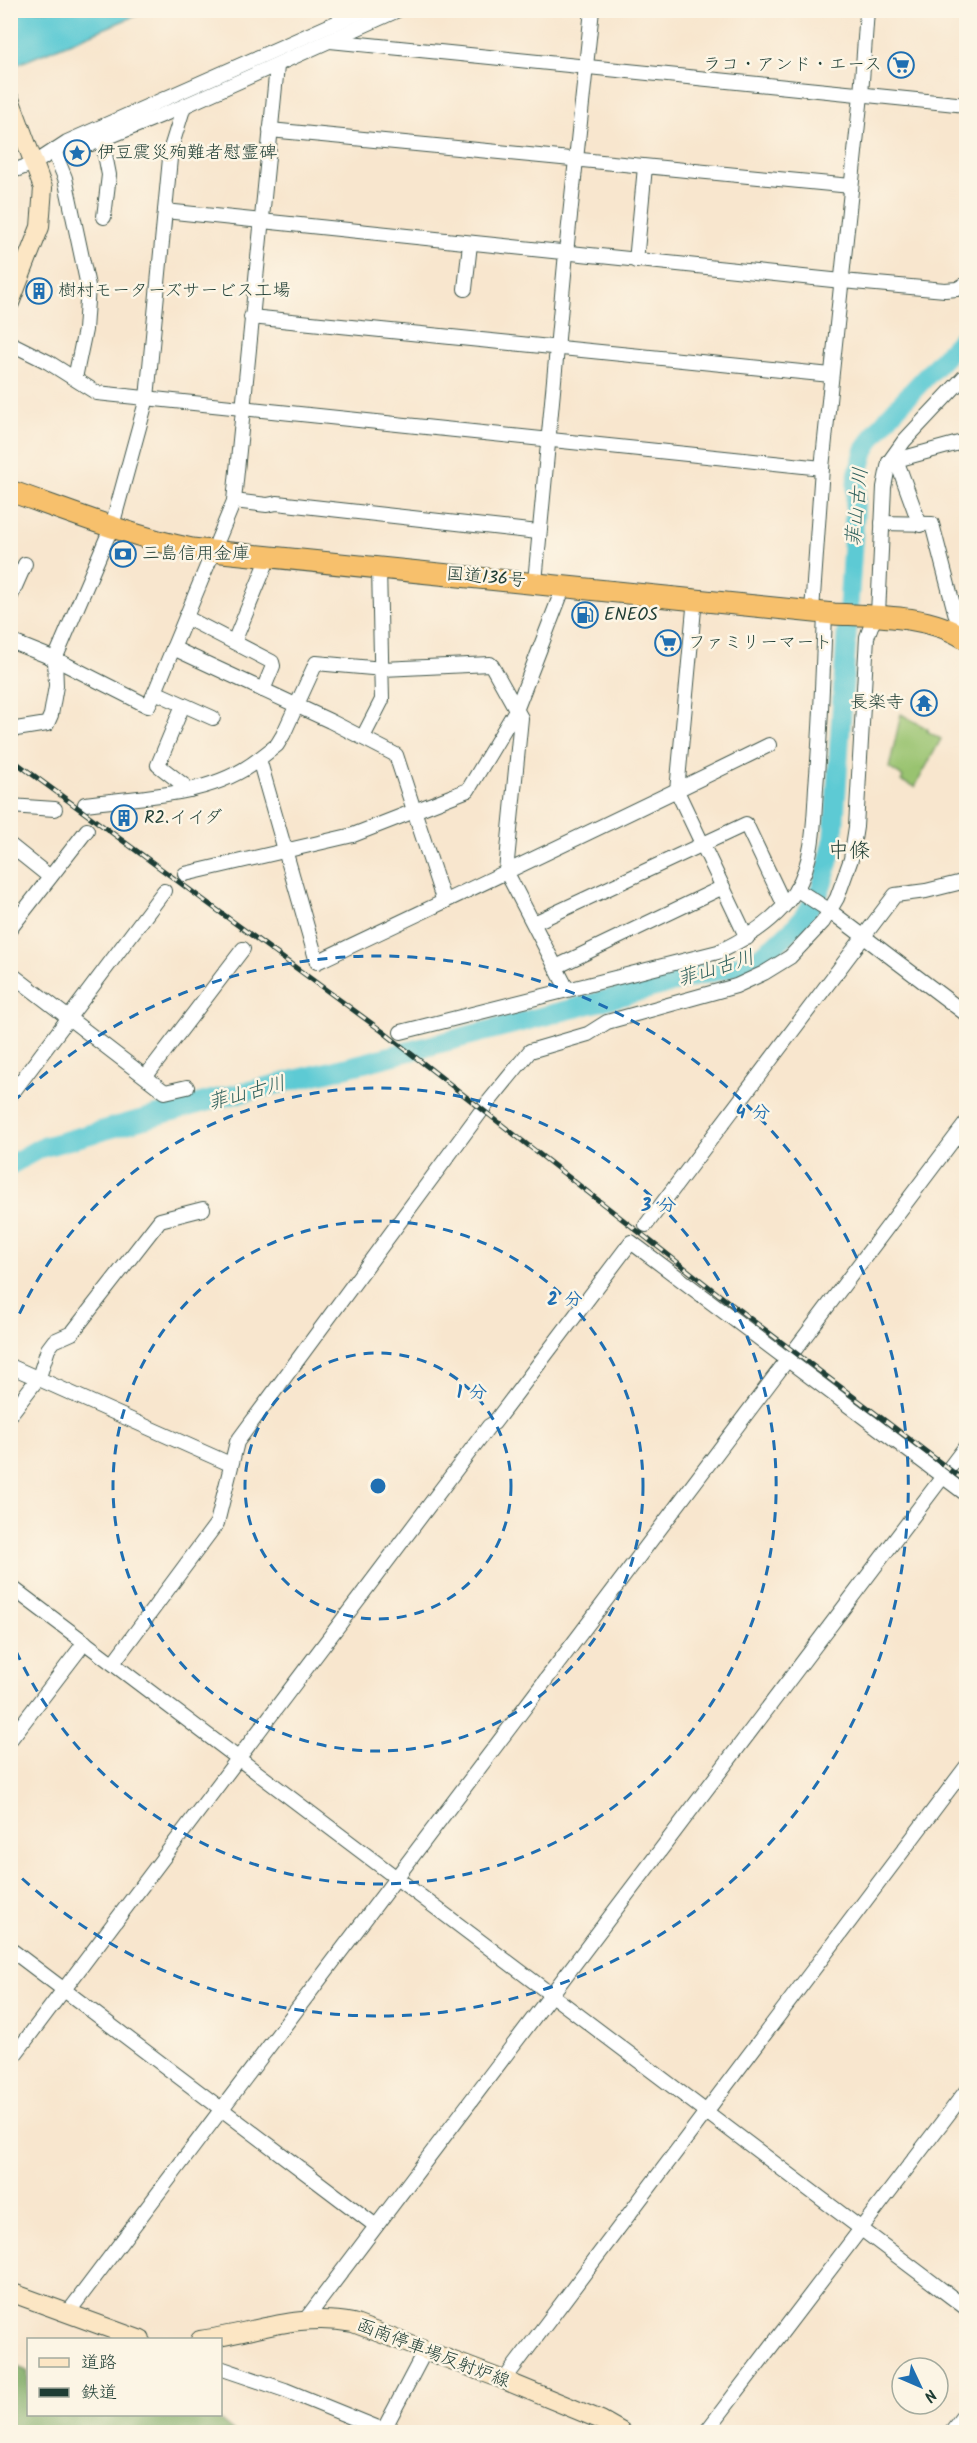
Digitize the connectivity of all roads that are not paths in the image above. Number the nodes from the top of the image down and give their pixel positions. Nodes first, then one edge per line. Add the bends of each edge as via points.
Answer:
1 (365, 10) edge
2 (398, 10) edge
3 (592, 10) edge
4 (867, 10) edge
5 (330, 41) junction
6 (277, 66) junction
7 (585, 68) junction
8 (861, 95) junction
9 (10, 99) edge
10 (966, 105) edge
11 (184, 106) junction
12 (270, 130) junction
13 (102, 139) junction
14 (67, 142) junction
15 (54, 151) junction
16 (32, 155) junction
17 (575, 161) junction
18 (645, 167) junction
19 (10, 172) edge
20 (851, 186) junction
21 (165, 211) junction
22 (104, 217) dead end
23 (261, 222) junction
24 (470, 244) junction
25 (566, 254) junction
26 (636, 261) junction
27 (842, 281) junction
28 (966, 284) edge
29 (465, 289) dead end
30 (10, 303) edge
31 (251, 317) junction
32 (10, 343) edge
33 (556, 347) junction
34 (831, 375) junction
35 (966, 375) edge
36 (75, 378) junction
37 (147, 398) junction
38 (242, 409) junction
39 (547, 440) junction
40 (966, 441) edge
41 (893, 462) junction
42 (822, 468) junction
43 (10, 491) edge
44 (234, 501) junction
45 (882, 523) junction
46 (920, 525) junction
47 (112, 526) junction
48 (538, 532) junction
49 (214, 551) junction
50 (268, 556) junction
51 (25, 564) dead end
52 (379, 568) junction
53 (535, 582) junction
54 (564, 586) junction
55 (10, 598) edge
56 (695, 598) junction
57 (824, 613) junction
58 (872, 615) junction
59 (187, 618) junction
60 (964, 637) edge
61 (10, 641) edge
62 (234, 642) junction
63 (173, 648) junction
64 (55, 659) junction
65 (382, 669) junction
66 (263, 690) junction
67 (156, 692) junction
68 (183, 705) junction
69 (298, 707) junction
70 (517, 708) junction
71 (213, 718) dead end
72 (10, 730) edge
73 (363, 737) junction
74 (769, 746) dead end
75 (259, 759) junction
76 (190, 790) junction
77 (677, 791) junction
78 (85, 804) dead end
79 (10, 806) edge
80 (55, 809) dead end
81 (414, 811) junction
82 (87, 830) dead end
83 (703, 844) junction
84 (10, 845) edge
85 (285, 850) junction
86 (506, 872) junction
87 (185, 874) dead end
88 (50, 877) junction
89 (966, 882) edge
90 (723, 887) junction
91 (798, 890) junction
92 (164, 891) dead end
93 (444, 902) junction
94 (784, 904) junction
95 (828, 910) junction
96 (534, 923) junction
97 (10, 929) edge
98 (864, 937) junction
99 (747, 938) junction
100 (243, 949) dead end
101 (555, 967) junction
102 (10, 974) edge
103 (567, 989) junction
104 (966, 1014) edge
105 (69, 1017) junction
106 (401, 1032) dead end
107 (146, 1076) junction
108 (187, 1087) dead end
109 (10, 1096) edge
110 (966, 1123) edge
111 (203, 1209) dead end
112 (646, 1225) dead end
113 (788, 1358) junction
114 (10, 1366) edge
115 (39, 1377) junction
116 (10, 1415) edge
117 (966, 1446) edge
118 (230, 1464) junction
119 (943, 1477) junction
120 (966, 1494) edge
121 (10, 1586) edge
122 (85, 1642) junction
123 (113, 1663) junction
124 (10, 1740) edge
125 (238, 1758) junction
126 (966, 1767) edge
127 (396, 1876) junction
128 (10, 1949) edge
129 (64, 1990) junction
130 (552, 1995) junction
131 (10, 2061) edge
132 (966, 2091) edge
133 (222, 2108) junction
134 (706, 2111) junction
135 (376, 2226) junction
136 (862, 2229) junction
137 (10, 2292) edge
138 (966, 2308) edge
139 (67, 2314) junction
140 (306, 2319) junction
141 (135, 2338) edge
142 (210, 2338) edge
143 (426, 2349) junction
144 (222, 2369) edge
145 (504, 2380) junction
146 (966, 2412) edge
147 (381, 2431) edge
148 (622, 2433) edge
149 (706, 2433) edge
150 (951, 2433) edge

1 - 14 street
2 - 5 street
3 - 7 street
4 - 8 street
5 - 6 street
5 - 7 street
6 - 11 street
6 - 12 street
7 - 8 street
7 - 17 street
8 - 10 street
8 - 20 street
9 - 16 main road
11 - 13 street
11 - 21 street via 171,148
12 - 17 street
12 - 23 street
13 - 14 street via 91,144
13 - 22 street via 109,175
14 - 15 street
15 - 16 street
15 - 36 street via 65,178 88,286 85,330
16 - 19 street
16 - 30 main road via 43,188 40,227
17 - 18 street
17 - 25 street
18 - 20 street
18 - 26 street
20 - 27 street
21 - 23 street
21 - 37 street
23 - 24 street
23 - 31 street
24 - 25 street
24 - 29 street
25 - 26 street
25 - 33 street
26 - 27 street
27 - 28 street via 945,290
27 - 34 street
31 - 33 street
31 - 38 street
32 - 36 street
33 - 34 street
33 - 39 street
34 - 42 street
35 - 41 street via 904,441
36 - 37 street via 97,393
37 - 38 street
37 - 47 street
38 - 39 street
38 - 44 street
39 - 42 street
39 - 48 street
40 - 41 street
41 - 45 street via 884,487
41 - 46 street
42 - 57 street
43 - 47 highway, 国道136号
44 - 48 street
44 - 49 street
45 - 46 street
45 - 58 street
46 - 60 street via 932,524
47 - 49 highway, 国道136号 via 166,543
47 - 64 street
48 - 53 street
49 - 50 highway, 国道136号
49 - 59 street
50 - 52 highway, 国道136号
50 - 62 street
51 - 55 street
52 - 53 highway, 国道136号
52 - 65 street
53 - 54 highway, 国道136号
54 - 56 highway, 国道136号
54 - 70 street
56 - 57 highway, 国道136号
56 - 77 street
57 - 58 highway, 国道136号
57 - 91 street via 812,838
58 - 60 highway, 国道136号 via 926,623
58 - 95 street via 856,827 851,859
59 - 62 street
59 - 63 street
61 - 64 street
62 - 66 street via 272,663
63 - 66 street
63 - 67 street
64 - 67 street via 148,706
64 - 72 street via 56,686 47,724
65 - 69 street via 316,663
65 - 70 street via 490,664
65 - 73 street via 381,705
66 - 69 street
67 - 68 street
68 - 71 street
68 - 76 street via 158,765
69 - 73 street
69 - 75 street via 279,742
70 - 81 street via 468,790
70 - 86 street via 521,718
73 - 81 street via 396,755
74 - 77 street
75 - 76 street via 232,776
75 - 85 street
76 - 78 street
77 - 83 street
77 - 86 street
79 - 80 street
81 - 85 street via 353,834
81 - 93 street
82 - 88 street
83 - 90 street
83 - 94 street via 746,824
83 - 96 street
84 - 88 street
85 - 87 street
85 - 93 street via 317,962
86 - 93 street
86 - 96 street
88 - 97 street
89 - 98 street via 895,895
90 - 99 street
90 - 101 street
91 - 94 street
91 - 95 street
92 - 105 street
94 - 99 street
95 - 98 street
95 - 118 street via 812,935 764,973 736,986 607,1022 588,1034 530,1051 482,1110 237,1442
96 - 101 street
98 - 104 street
98 - 112 street
99 - 103 street via 718,951
100 - 107 street
101 - 103 street
102 - 105 street
103 - 106 street
105 - 107 street
105 - 109 street
107 - 108 street via 165,1092
110 - 113 street
111 - 115 street via 160,1220 72,1333 54,1341
113 - 119 street
113 - 125 street via 632,1242
113 - 127 street
114 - 115 street
115 - 116 street
115 - 118 street
117 - 119 street
118 - 123 street via 217,1523
119 - 120 street
119 - 130 street
121 - 122 street
122 - 123 street
122 - 124 street
123 - 125 street
125 - 127 street
125 - 129 street
126 - 134 street
127 - 130 street
127 - 133 street
128 - 129 street
129 - 131 street
129 - 133 street
130 - 134 street
130 - 135 street
132 - 136 street
133 - 135 street
133 - 139 street
134 - 136 street
134 - 145 street
135 - 140 street
136 - 138 street
136 - 149 street
137 - 139 main road
139 - 141 main road
140 - 142 main road, 函南停車場反射炉線
140 - 143 main road, 函南停車場反射炉線 via 353,2322
143 - 145 main road, 函南停車場反射炉線
143 - 147 street
144 - 147 street via 285,2390
145 - 148 main road, 函南停車場反射炉線 via 601,2420
146 - 150 street

